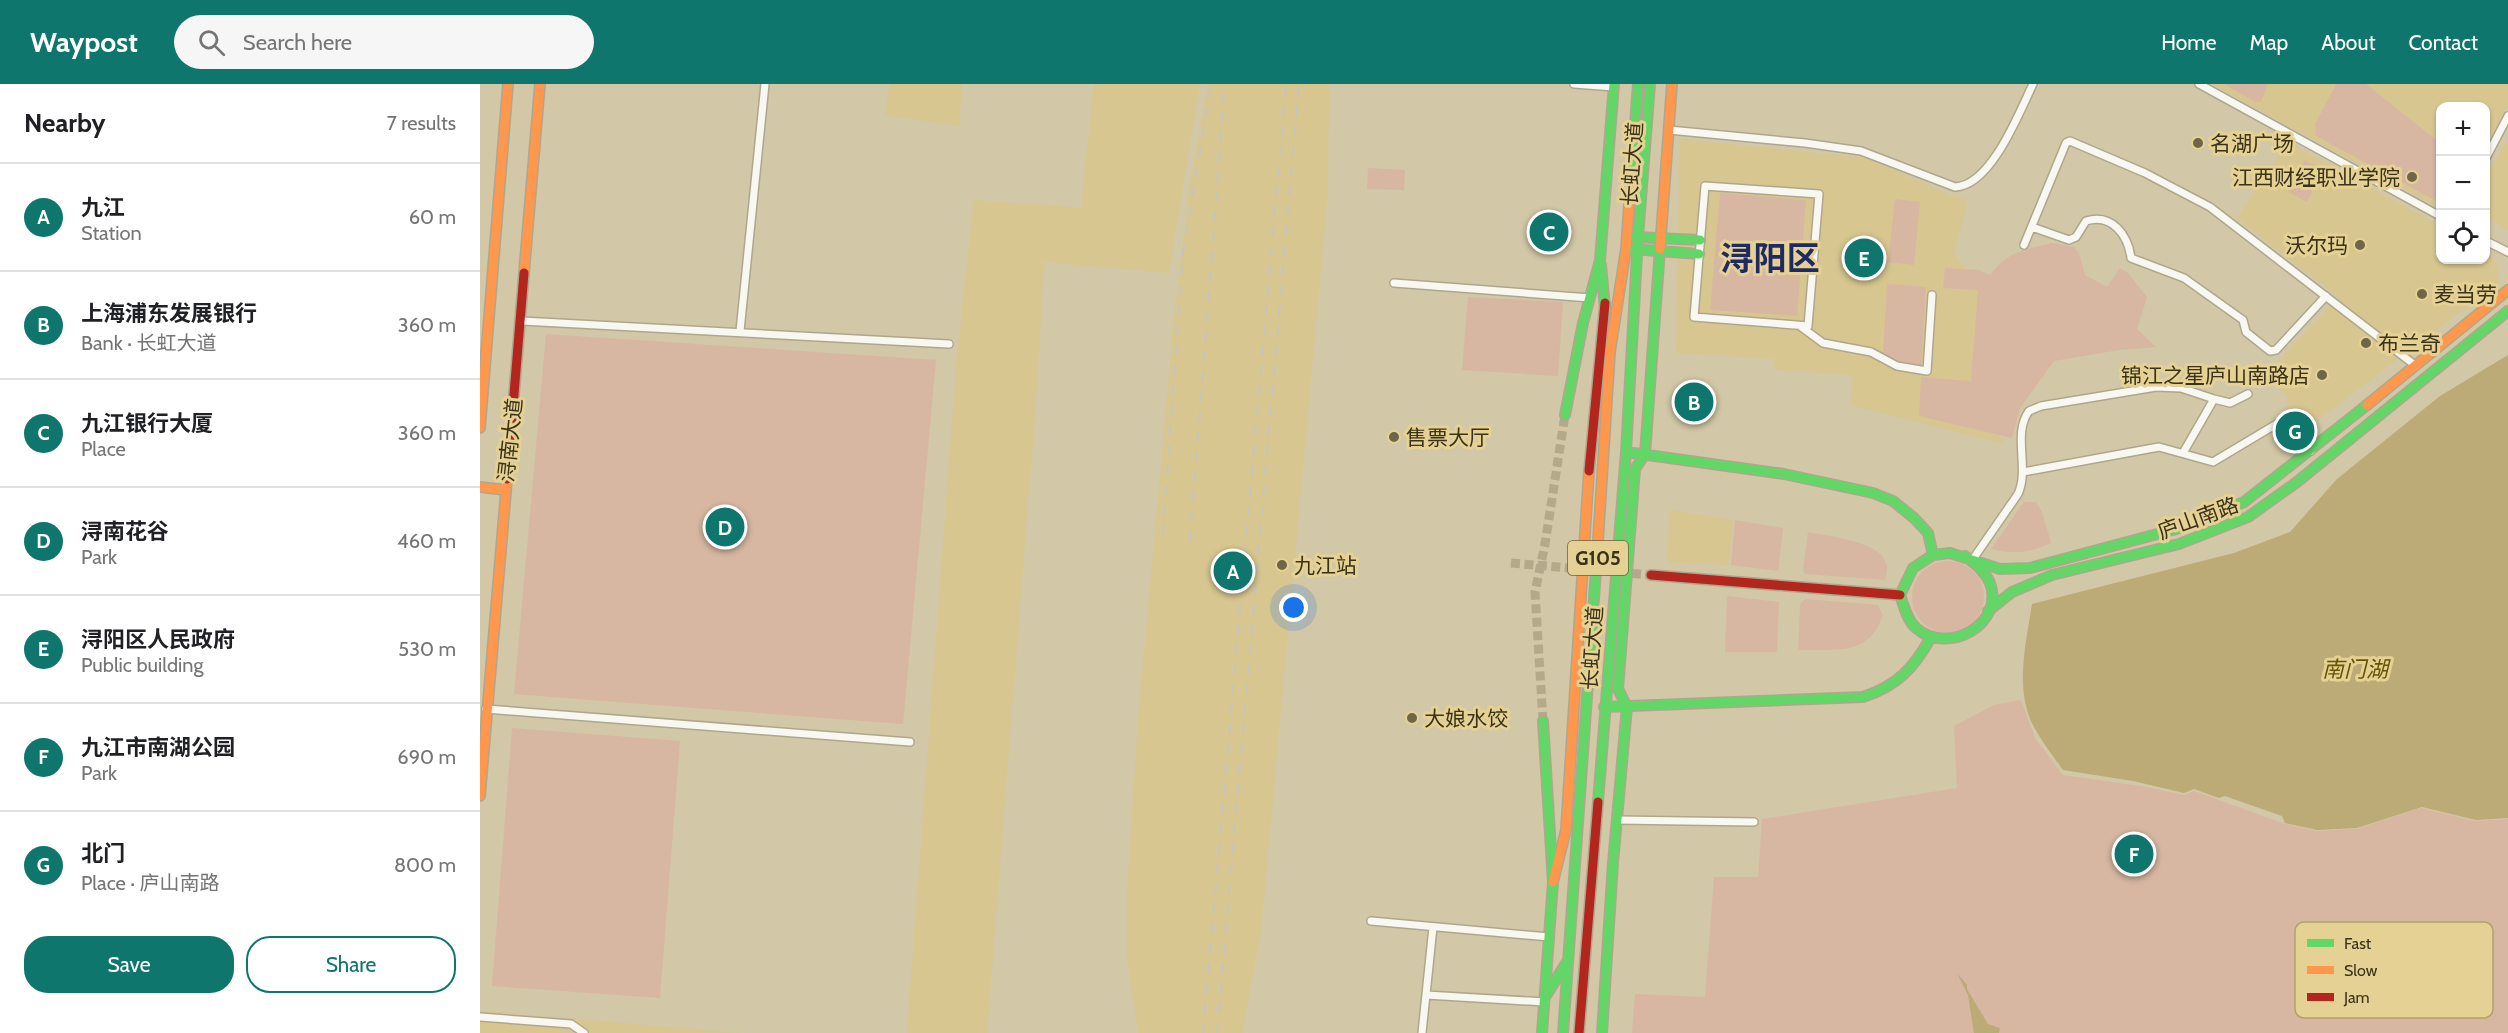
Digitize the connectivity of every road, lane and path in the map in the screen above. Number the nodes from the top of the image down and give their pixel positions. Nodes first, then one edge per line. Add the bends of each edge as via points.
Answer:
1 (508, 84) edge
2 (540, 84) edge
3 (765, 84) edge
4 (1574, 84) edge
5 (1638, 84) edge
6 (1650, 84) edge
7 (1672, 84) edge
8 (2033, 84) edge
9 (2199, 84) edge
10 (1614, 85) edge
11 (2508, 116) edge
12 (1669, 130) junction
13 (2487, 156) edge
14 (2436, 214) edge
15 (2032, 227) junction
16 (1627, 236) junction
17 (1638, 237) junction
18 (1661, 238) junction
19 (1700, 240) junction
20 (2490, 242) edge
21 (2024, 245) dead end
22 (1626, 249) junction
23 (1638, 249) junction
24 (1660, 251) junction
25 (2508, 252) edge
26 (1699, 254) junction
27 (1600, 260) junction
28 (1394, 282) dead end
29 (2508, 290) edge
30 (1932, 295) dead end
31 (2326, 296) junction
32 (1590, 298) junction
33 (1605, 303) junction
34 (2508, 311) edge
35 (522, 321) junction
36 (1798, 325) junction
37 (740, 331) junction
38 (949, 344) dead end
39 (1610, 352) junction
40 (2416, 366) junction
41 (2248, 394) dead end
42 (2214, 399) junction
43 (1565, 415) tunnel mouth
44 (2290, 427) dead end
45 (480, 428) edge
46 (2297, 435) dead end
47 (2311, 451) junction
48 (1626, 452) junction
49 (2183, 453) junction
50 (1645, 454) junction
51 (2023, 472) junction
52 (480, 487) edge
53 (505, 489) junction
54 (1933, 555) junction
55 (1969, 558) junction
56 (1652, 575) tunnel mouth
57 (1900, 595) junction
58 (1988, 611) junction
59 (1930, 638) junction
60 (1627, 707) junction
61 (1604, 708) junction
62 (486, 709) junction
63 (1543, 721) tunnel mouth
64 (910, 742) dead end
65 (480, 796) edge
66 (1617, 820) junction
67 (1754, 822) dead end
68 (1553, 882) junction
69 (1371, 921) dead end
70 (1434, 927) junction
71 (1549, 937) junction
72 (1568, 960) junction
73 (1426, 994) junction
74 (1545, 999) junction
75 (480, 1017) edge
76 (584, 1033) edge
77 (1422, 1033) edge
78 (1542, 1033) edge
79 (1563, 1033) edge
80 (1579, 1033) edge
81 (1602, 1033) edge

1 - 45 main road, 浔南大道
2 - 35 main road, 浔南大道
3 - 37 street
4 - 10 street
5 - 16 main road, 长虹大道 / G105
6 - 17 main road, 长虹大道 / G105
7 - 12 main road
8 - 12 street via 1998,153 1966,186 1955,187 1861,151
9 - 14 street
10 - 27 main road
11 - 13 street
12 - 18 main road
15 - 21 street
15 - 31 street via 2069,240 2076,237 2086,221 2111,223 2125,236 2131,258 2184,278 2243,320 2246,332 2270,351 2276,350
15 - 31 street via 2070,141 2145,173 2210,207
16 - 17 main road
16 - 22 main road, 长虹大道 / G105
17 - 18 main road
17 - 23 main road, 长虹大道 / G105
18 - 19 main road
18 - 24 main road
19 - 26 street
19 - 36 street via 1705,186 1818,194 1808,326
20 - 25 street
22 - 23 main road
22 - 39 main road, 长虹大道 / G105
23 - 24 main road
23 - 48 main road, 长虹大道 / G105
24 - 26 main road
24 - 50 main road
26 - 36 street via 1694,317
27 - 32 main road
27 - 33 main road
28 - 32 street
29 - 40 main road, 庐山南路
30 - 36 street via 1927,371 1897,366 1871,352 1823,343
31 - 40 street
32 - 43 main road
33 - 39 main road
33 - 68 main road via 1584,524 1566,830
34 - 58 main road, 庐山南路 via 2248,517 2179,544 2052,575 2012,592
35 - 37 street
35 - 53 main road, 浔南大道
37 - 38 street
39 - 72 main road, 长虹大道 / G105
40 - 47 main road, 庐山南路
41 - 42 street via 2230,403
42 - 49 street
42 - 51 street via 2181,388 2156,387 2041,406 2029,411 2022,427
44 - 49 street via 2280,423 2213,462
46 - 47 street
47 - 55 main road, 庐山南路 via 2244,502 2192,525 2030,568 2000,569
48 - 50 main road
48 - 61 main road, 长虹大道 / G105
49 - 51 street via 2159,447
50 - 54 main road via 1784,474 1873,493 1893,501 1914,518 1928,533
50 - 60 main road via 1635,469 1618,689
51 - 55 street via 2024,483 2018,494
52 - 53 main road
53 - 62 main road, 浔南大道
54 - 55 main road via 1950,553
54 - 57 main road via 1913,568
55 - 58 main road via 1989,584
56 - 57 main road
57 - 59 main road via 1916,628
58 - 59 main road via 1968,635 1951,640
59 - 60 main road via 1919,660 1900,681 1863,697
60 - 61 main road
60 - 66 main road
61 - 80 main road, 长虹大道 / G105
62 - 64 street
62 - 65 main road, 浔南大道
63 - 68 main road
66 - 67 street
66 - 81 main road
68 - 71 main road
69 - 70 street
70 - 71 street
70 - 73 street
71 - 74 main road
72 - 74 main road
72 - 79 main road, 长虹大道 / G105
73 - 74 street
73 - 77 street
74 - 78 main road
75 - 76 street via 571,1024

